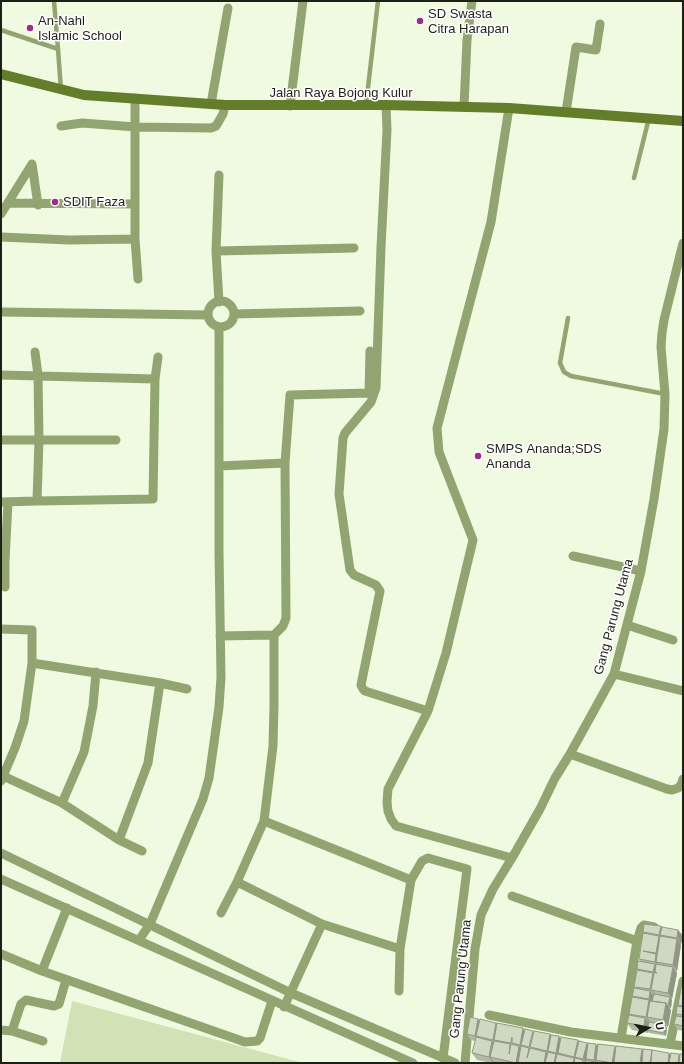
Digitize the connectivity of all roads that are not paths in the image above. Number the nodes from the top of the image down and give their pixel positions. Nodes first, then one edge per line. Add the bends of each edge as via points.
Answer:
1 (54, 1) edge
2 (303, 1) edge
3 (378, 1) edge
4 (472, 1) edge
5 (228, 8) dead end
6 (600, 24) dead end
7 (1, 30) edge
8 (58, 49) junction
9 (1, 74) edge
10 (61, 90) junction
11 (135, 98) junction
12 (211, 104) junction
13 (225, 105) junction
14 (366, 105) junction
15 (386, 105) junction
16 (290, 106) junction
17 (464, 107) junction
18 (509, 108) junction
19 (566, 112) junction
20 (649, 118) junction
21 (683, 121) edge
22 (61, 126) dead end
23 (136, 127) junction
24 (219, 175) dead end
25 (634, 178) dead end
26 (8, 204) junction
27 (134, 204) junction
28 (38, 205) junction
29 (1, 214) edge
30 (1, 237) edge
31 (135, 239) junction
32 (683, 244) edge
33 (354, 248) dead end
34 (216, 251) junction
35 (138, 279) dead end
36 (219, 302) junction
37 (360, 311) dead end
38 (1, 312) edge
39 (234, 314) junction
40 (208, 315) junction
41 (568, 318) dead end
42 (220, 327) junction
43 (370, 351) dead end
44 (35, 352) dead end
45 (158, 357) dead end
46 (1, 375) edge
47 (38, 375) junction
48 (155, 379) junction
49 (665, 394) junction
50 (1, 440) edge
51 (39, 440) junction
52 (116, 440) dead end
53 (285, 463) junction
54 (219, 466) junction
55 (37, 501) junction
56 (5, 502) edge
57 (572, 556) dead end
58 (3, 561) edge
59 (641, 571) junction
60 (5, 587) dead end
61 (627, 626) junction
62 (1, 629) edge
63 (274, 635) junction
64 (220, 636) junction
65 (673, 640) dead end
66 (32, 663) junction
67 (96, 672) junction
68 (614, 674) junction
69 (160, 683) junction
70 (187, 689) dead end
71 (683, 691) edge
72 (428, 711) junction
73 (570, 754) junction
74 (2, 777) edge
75 (683, 779) edge
76 (62, 803) junction
77 (264, 821) junction
78 (119, 840) junction
79 (142, 851) dead end
80 (1, 853) edge
81 (512, 858) junction
82 (1, 879) edge
83 (411, 880) junction
84 (237, 882) junction
85 (512, 896) dead end
86 (67, 908) junction
87 (221, 913) dead end
88 (150, 924) junction
89 (322, 924) junction
90 (662, 928) edge
91 (139, 940) junction
92 (637, 941) junction
93 (400, 949) junction
94 (1, 954) edge
95 (42, 971) junction
96 (66, 980) junction
97 (683, 981) edge
98 (400, 991) dead end
99 (291, 993) junction
100 (272, 1001) junction
101 (284, 1007) junction
102 (489, 1015) dead end
103 (1, 1030) edge
104 (12, 1031) junction
105 (621, 1038) junction
106 (44, 1041) dead end
107 (670, 1044) junction
108 (683, 1046) edge
109 (443, 1058) junction
110 (413, 1063) edge
111 (455, 1063) edge
112 (465, 1063) edge

1 - 8 lane
2 - 16 street
3 - 14 lane
4 - 17 street via 467,40
5 - 12 street
6 - 19 street via 596,50 576,47
7 - 8 lane
8 - 10 lane
9 - 10 main road, Jalan Raya Bojong Kulur
10 - 11 main road, Jalan Raya Bojong Kulur
11 - 12 main road, Jalan Raya Bojong Kulur
11 - 23 street
12 - 13 main road, Jalan Raya Bojong Kulur
13 - 16 main road, Jalan Raya Bojong Kulur
13 - 23 street via 216,126 211,128
14 - 15 main road, Jalan Raya Bojong Kulur
14 - 16 main road, Jalan Raya Bojong Kulur
15 - 17 main road, Jalan Raya Bojong Kulur
15 - 72 street via 376,388 371,402 343,438 339,494 350,570 354,575 376,585 380,591 361,685 365,691
17 - 18 main road, Jalan Raya Bojong Kulur
18 - 19 main road, Jalan Raya Bojong Kulur
18 - 72 street via 491,222 437,428 439,452 473,540 446,653
19 - 20 main road, Jalan Raya Bojong Kulur
20 - 21 main road, Jalan Raya Bojong Kulur
20 - 25 lane
22 - 23 street via 82,123
23 - 27 street
24 - 34 street
26 - 28 street
26 - 28 street via 32,164
26 - 29 street
27 - 28 street
27 - 31 street
30 - 31 street
31 - 35 street
32 - 49 street, Gang Parung Utama via 662,334
33 - 34 street
34 - 36 street
36 - 39 street via 229,304
36 - 40 street via 211,306
37 - 39 street
38 - 40 street
39 - 42 street via 230,324
40 - 42 street via 214,325
41 - 49 lane via 560,363 564,372 571,376
42 - 54 street
43 - 53 street via 369,393 290,395
44 - 47 street
45 - 48 street
46 - 47 street
47 - 48 street
47 - 51 street
48 - 55 street via 153,499
49 - 59 street, Gang Parung Utama via 664,428
50 - 51 street
51 - 52 street
51 - 55 street
53 - 54 street
53 - 63 street via 286,618 283,626
54 - 64 street
55 - 56 street
56 - 58 street
57 - 59 street
58 - 60 street
59 - 61 street, Gang Parung Utama
61 - 65 street
61 - 68 street, Gang Parung Utama
62 - 66 street via 32,630
63 - 64 street
63 - 77 street via 273,746
64 - 88 street via 220,692 209,778 193,825
66 - 67 street
66 - 74 street via 24,721
67 - 69 street
67 - 76 street via 93,706 84,752
68 - 71 street
68 - 73 street, Gang Parung Utama
69 - 70 street
69 - 78 street via 148,763
72 - 81 street via 388,789 387,802 391,819 396,826
73 - 75 street via 667,789 678,788
73 - 81 street, Gang Parung Utama
74 - 76 street
76 - 78 street
77 - 83 street
77 - 84 street
78 - 79 street
80 - 88 street
81 - 112 street, Gang Parung Utama via 492,889 481,915 475,949
82 - 86 street
83 - 93 street
83 - 109 street via 422,861 428,858 467,869
84 - 87 street
84 - 89 street
85 - 92 street
86 - 91 street
86 - 95 street
88 - 91 street
88 - 99 street
89 - 93 street
89 - 99 street
90 - 92 street via 644,925
91 - 100 street
92 - 105 street
93 - 98 street
94 - 95 street
95 - 96 street
96 - 100 street via 245,1042 257,1041 260,1038
96 - 104 street via 57,1006 29,1000 22,1002
97 - 107 street
99 - 101 street
99 - 109 street
100 - 101 street
101 - 110 street
102 - 105 street via 571,1032
103 - 104 street
104 - 106 street
105 - 107 street
107 - 108 street
109 - 111 street

